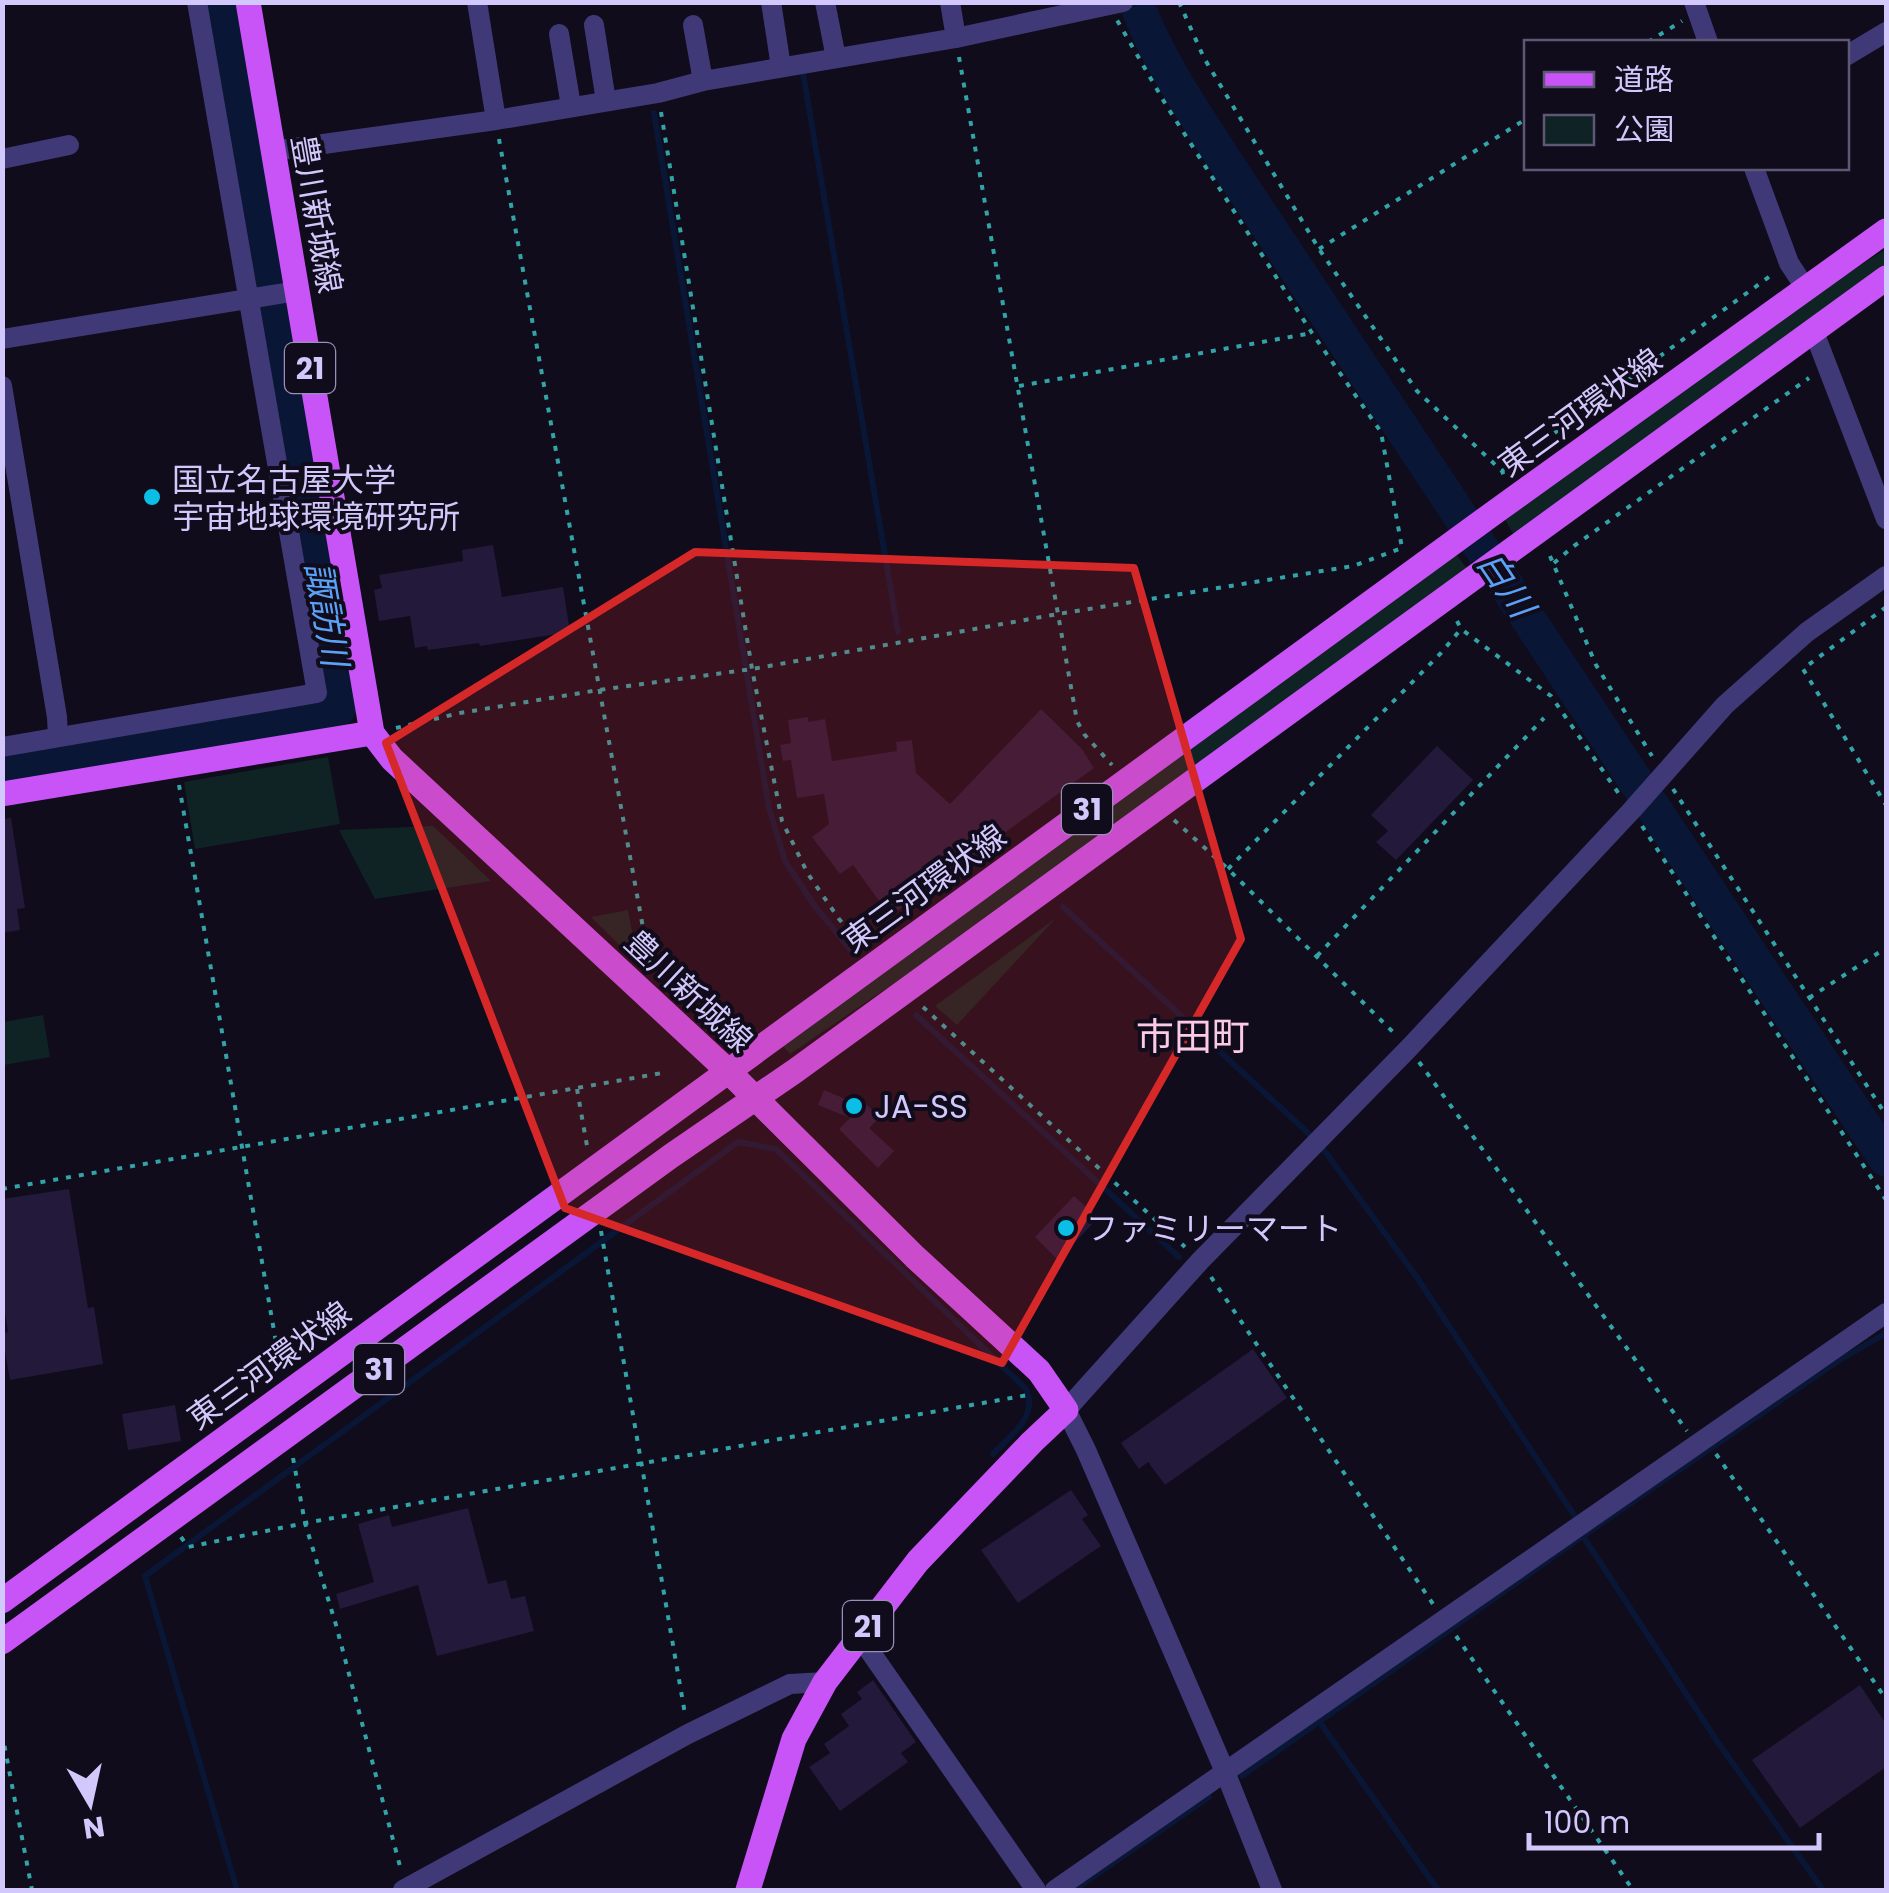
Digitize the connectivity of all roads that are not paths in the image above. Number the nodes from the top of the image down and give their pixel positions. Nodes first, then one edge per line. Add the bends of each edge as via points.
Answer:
1 (197, 2) edge
2 (248, 2) edge
3 (477, 2) edge
4 (770, 2) edge
5 (825, 2) edge
6 (950, 2) edge
7 (1117, 4) edge
8 (1696, 7) edge
9 (594, 24) dead end
10 (693, 25) dead end
11 (1886, 32) edge
12 (559, 34) dead end
13 (956, 38) junction
14 (1707, 40) edge
15 (1849, 54) edge
16 (836, 58) junction
17 (781, 67) junction
18 (703, 81) junction
19 (606, 101) junction
20 (572, 106) junction
21 (496, 120) junction
22 (69, 145) dead end
23 (273, 151) junction
24 (2, 158) edge
25 (1755, 170) edge
26 (1886, 231) edge
27 (1886, 278) edge
28 (1806, 290) junction
29 (274, 294) junction
30 (1814, 332) junction
31 (2, 339) edge
32 (2, 386) edge
33 (9, 463) edge
34 (1886, 520) edge
35 (1886, 576) edge
36 (372, 733) junction
37 (58, 738) junction
38 (2, 747) edge
39 (2, 794) edge
40 (728, 1071) junction
41 (757, 1098) junction
42 (1886, 1313) edge
43 (1060, 1400) junction
44 (2, 1601) edge
45 (860, 1637) junction
46 (2, 1642) edge
47 (825, 1682) junction
48 (1226, 1774) junction
49 (405, 1890) edge
50 (748, 1890) edge
51 (1036, 1890) edge
52 (1055, 1890) edge
53 (1272, 1890) edge

1 - 29 street
2 - 23 main road, 豊川新城線 / 21
3 - 21 street
4 - 17 street
5 - 16 street
6 - 13 street
7 - 13 street
8 - 14 street
9 - 19 street
10 - 18 street
11 - 15 street
12 - 20 street
13 - 16 street
16 - 17 street
17 - 18 street
18 - 19 street
19 - 20 street
20 - 21 street
21 - 23 street
22 - 24 street
23 - 29 main road, 豊川新城線 / 21
25 - 28 street via 1789,263
26 - 28 main road, 東三河環状線 / 31
27 - 30 main road, 東三河環状線 / 31
28 - 40 main road, 東三河環状線 / 31
29 - 31 street
29 - 36 main road, 豊川新城線 / 21
29 - 37 street via 317,694
30 - 34 street
30 - 41 main road, 東三河環状線 / 31
32 - 33 street
33 - 37 street
35 - 43 street via 1808,632 1725,706 1409,1048
36 - 39 main road
36 - 40 main road, 豊川新城線 via 392,759
37 - 38 street
40 - 41 main road, 豊川新城線
40 - 44 main road, 東三河環状線 / 31
41 - 43 main road, 豊川新城線 via 914,1258 1039,1371
41 - 46 main road, 東三河環状線 / 31
42 - 48 street
43 - 45 main road, 21 via 1032,1442 918,1562
43 - 48 street
45 - 47 main road, 21
45 - 51 street
47 - 49 street via 790,1684 688,1734
47 - 50 main road, 21 via 794,1738
48 - 52 street
48 - 53 street

